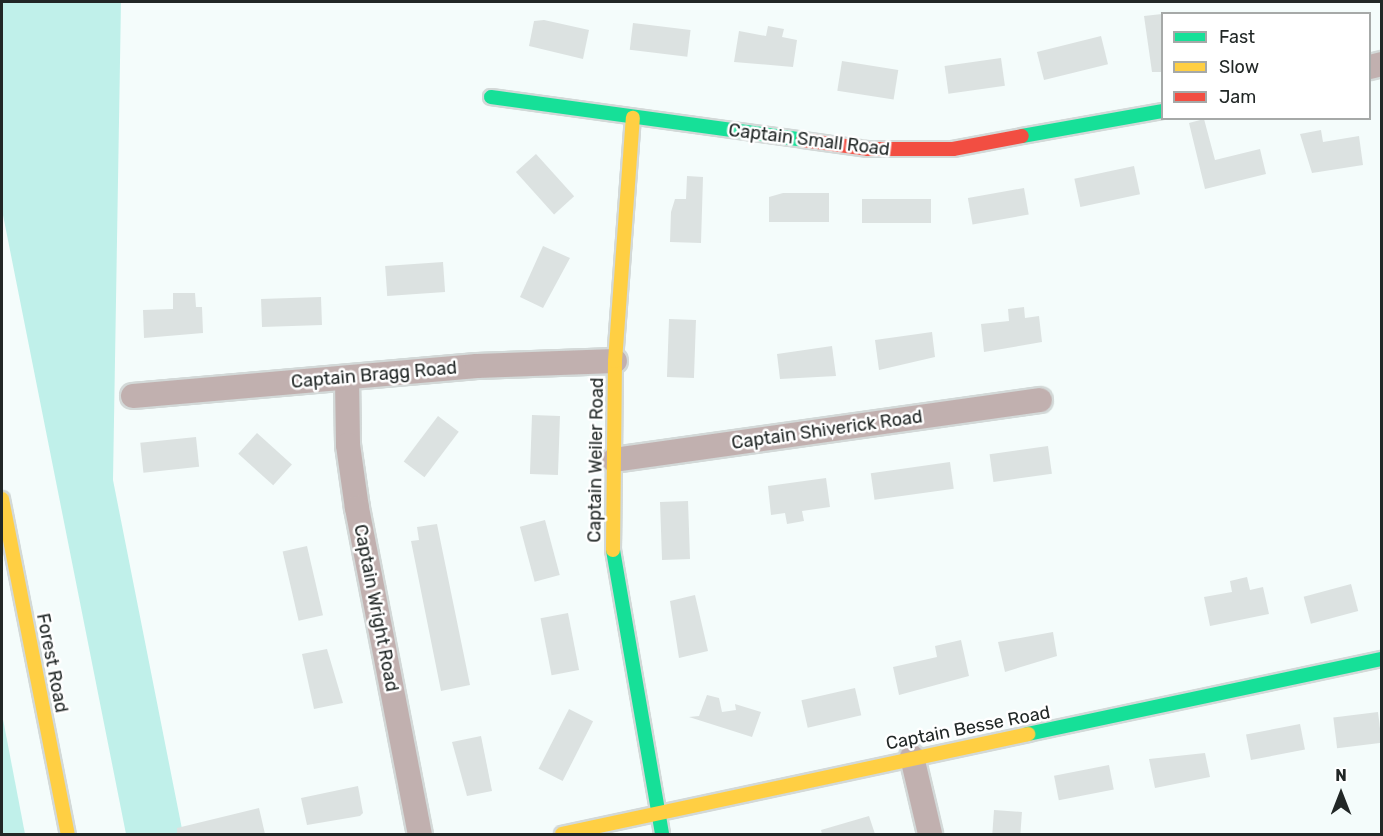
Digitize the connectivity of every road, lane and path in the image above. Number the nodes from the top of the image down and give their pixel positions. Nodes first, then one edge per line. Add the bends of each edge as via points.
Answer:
1 (491, 97) dead end
2 (1161, 111) edge
3 (633, 118) junction
4 (615, 361) junction
5 (348, 379) junction
6 (133, 396) dead end
7 (1040, 400) dead end
8 (614, 460) junction
9 (2, 499) edge
10 (1382, 660) edge
11 (912, 757) junction
12 (658, 817) junction
13 (68, 834) edge
14 (420, 834) edge
15 (562, 834) edge
16 (662, 834) edge
17 (930, 834) edge

1 - 3 street, Captain Small Road
2 - 3 street, Captain Small Road via 1021,139 928,150 868,149
3 - 4 street, Captain Weiler Road
4 - 5 street, Captain Bragg Road via 477,366
4 - 8 street, Captain Weiler Road
5 - 6 street, Captain Bragg Road
5 - 14 street, Captain Wright Road via 348,445 357,508
7 - 8 street, Captain Shiverick Road
8 - 12 street, Captain Weiler Road via 611,540
9 - 13 street, Forest Road
10 - 11 street, Captain Besse Road via 1237,693
11 - 12 street, Captain Besse Road
11 - 17 street
12 - 15 street, Captain Besse Road
12 - 16 street, Captain Weiler Road

